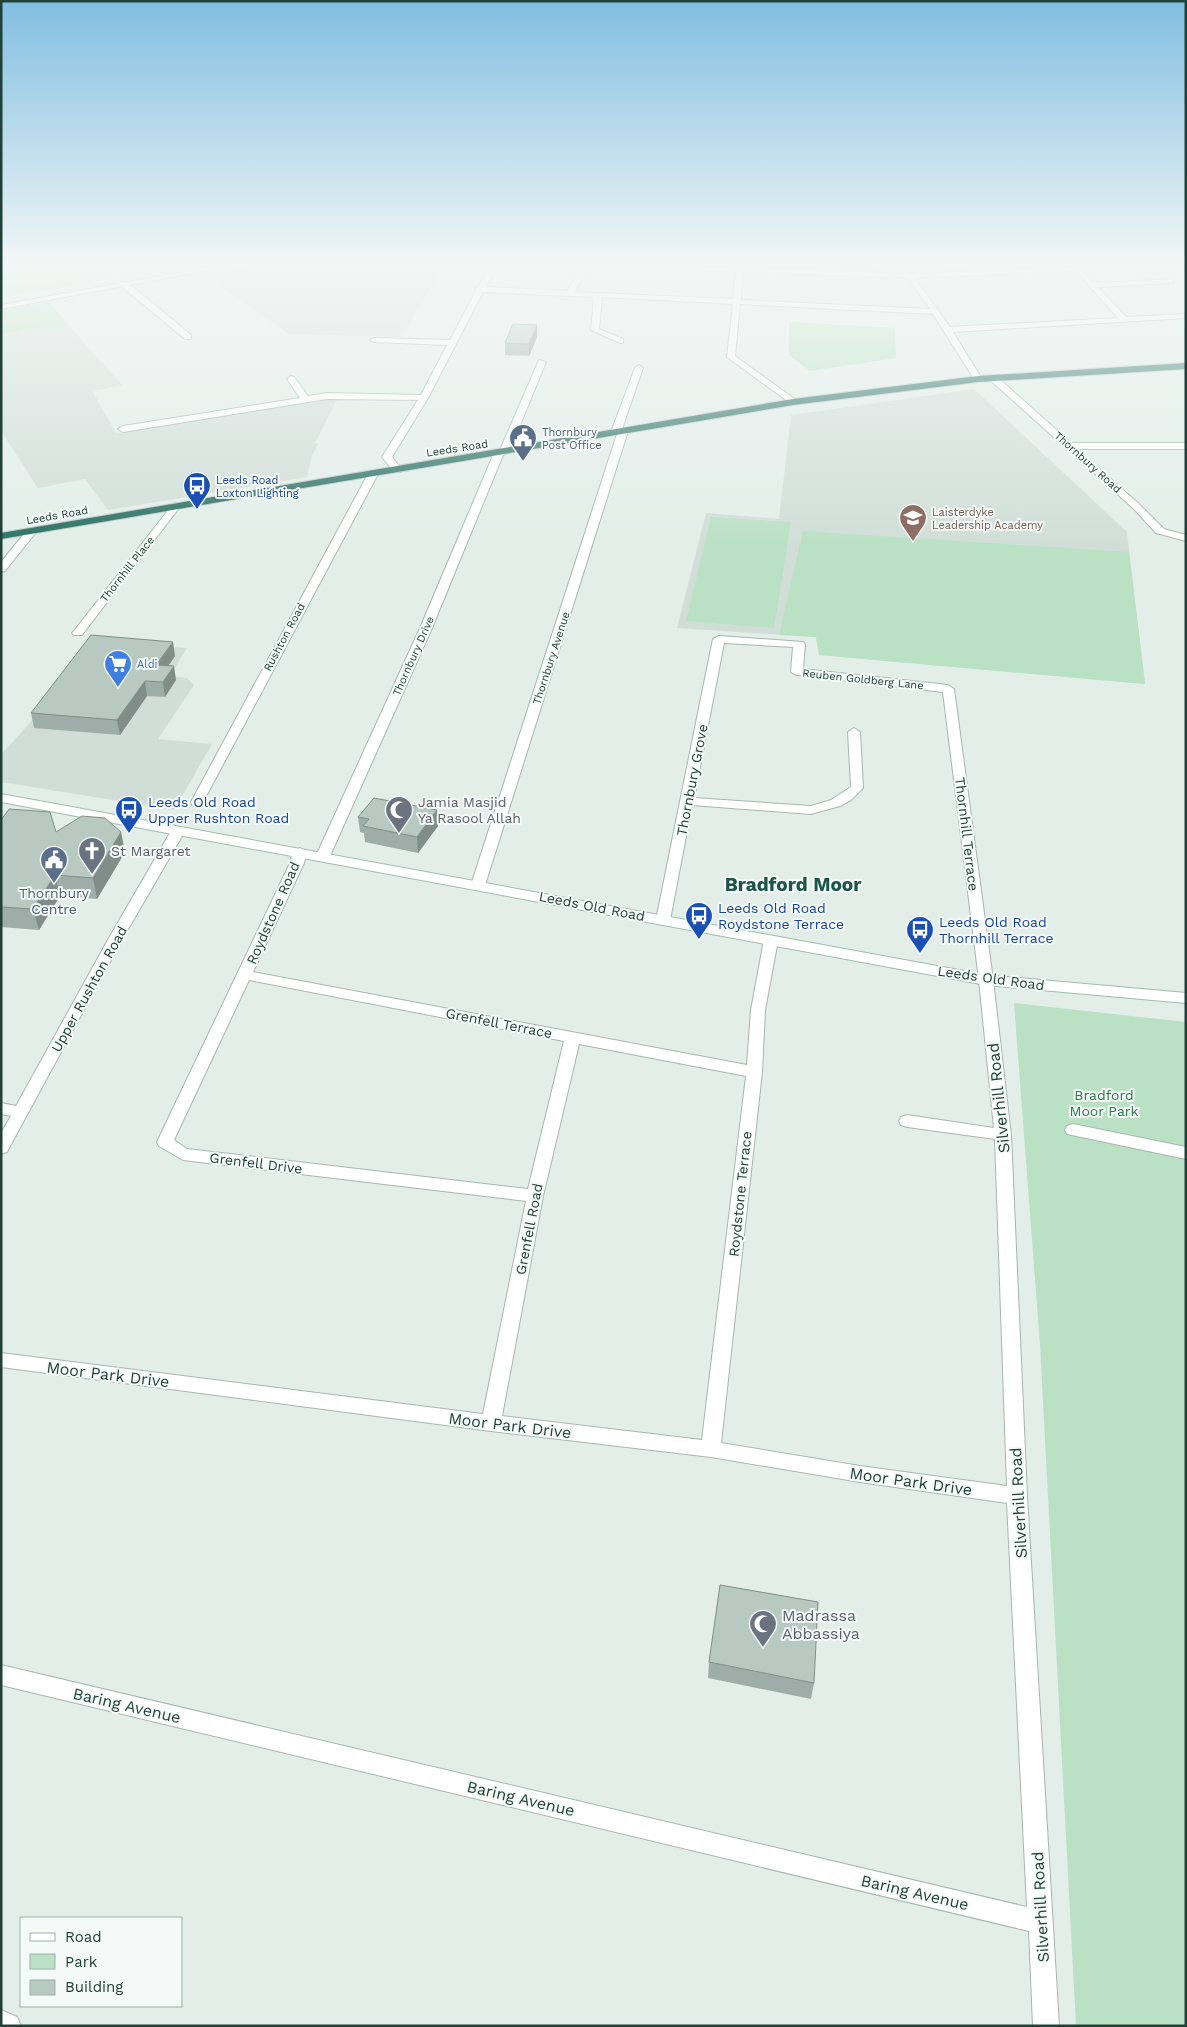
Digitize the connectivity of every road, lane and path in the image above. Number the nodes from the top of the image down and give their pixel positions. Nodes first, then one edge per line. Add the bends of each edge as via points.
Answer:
1 (443, 361) edge
2 (736, 361) edge
3 (967, 361) edge
4 (542, 362) dead end
5 (1186, 366) edge
6 (639, 368) dead end
7 (993, 378) junction
8 (291, 379) dead end
9 (978, 379) junction
10 (424, 398) junction
11 (306, 400) junction
12 (793, 402) junction
13 (123, 430) dead end
14 (620, 431) junction
15 (1070, 446) junction
16 (1186, 446) edge
17 (501, 453) junction
18 (397, 470) junction
19 (373, 474) junction
20 (176, 506) junction
21 (32, 531) junction
22 (1, 536) edge
23 (1186, 538) edge
24 (1, 568) edge
25 (78, 633) dead end
26 (719, 639) joint
27 (948, 689) joint
28 (854, 732) dead end
29 (1, 798) edge
30 (688, 801) junction
31 (197, 802) dead end
32 (178, 831) junction
33 (300, 852) junction
34 (323, 856) junction
35 (478, 885) junction
36 (663, 920) junction
37 (771, 940) junction
38 (245, 975) junction
39 (986, 980) junction
40 (1186, 998) edge
41 (573, 1037) junction
42 (754, 1072) junction
43 (1, 1108) edge
44 (21, 1113) junction
45 (907, 1121) dead end
46 (1073, 1130) dead end
47 (1003, 1135) junction
48 (1, 1148) edge
49 (1186, 1153) edge
50 (535, 1196) junction
51 (1, 1360) edge
52 (491, 1424) junction
53 (711, 1449) junction
54 (1018, 1496) junction
55 (1, 1675) edge
56 (1040, 1922) junction
57 (1, 2023) edge
58 (8, 2026) edge
59 (1046, 2026) edge

1 - 10 street
2 - 12 street
3 - 9 street
4 - 17 street, Thornbury Drive
5 - 7 highway, Leeds Road
6 - 14 street, Thornbury Avenue
7 - 9 highway, Leeds Road
7 - 15 street, Thornbury Road
8 - 11 street
9 - 12 highway, Leeds Road
10 - 11 street via 327,396
10 - 18 street via 387,457
11 - 13 street
12 - 14 highway, Leeds Road
14 - 17 highway, Leeds Road
14 - 35 street, Thornbury Avenue
15 - 16 street
15 - 23 street, Thornbury Road via 1160,531
17 - 18 highway, Leeds Road
17 - 34 street, Thornbury Drive
18 - 19 highway, Leeds Road
19 - 20 highway, Leeds Road
19 - 31 street, Rushton Road
20 - 21 highway, Leeds Road
20 - 25 street, Thornhill Place
21 - 22 highway, Leeds Road
21 - 24 street
26 - 27 street, Reuben Goldberg Lane via 799,644 797,672
26 - 30 street, Thornbury Grove
27 - 39 street, Thornhill Terrace
28 - 30 street via 857,788 846,799 831,806 811,810
29 - 32 street, Leeds Old Road
30 - 36 street, Thornbury Grove
32 - 33 street, Leeds Old Road
32 - 44 street, Upper Rushton Road
33 - 34 street, Leeds Old Road
33 - 38 street, Roydstone Road
34 - 35 street, Leeds Old Road
35 - 36 street, Leeds Old Road
36 - 37 street, Leeds Old Road
37 - 39 street, Leeds Old Road
37 - 42 street, Roydstone Terrace via 758,1010
38 - 41 street, Grenfell Terrace
38 - 50 street, Grenfell Drive via 165,1142 184,1154
39 - 40 street, Leeds Old Road
39 - 47 street, Silverhill Road
41 - 42 street, Grenfell Terrace
41 - 50 street, Grenfell Road
42 - 53 street, Roydstone Terrace
43 - 44 street
44 - 48 street, Upper Rushton Road
45 - 47 street
46 - 49 street
47 - 54 street, Silverhill Road
50 - 52 street, Grenfell Road
51 - 52 street, Moor Park Drive
52 - 53 street, Moor Park Drive
53 - 54 street, Moor Park Drive
54 - 56 street, Silverhill Road
55 - 56 street, Baring Avenue
56 - 59 street, Silverhill Road
57 - 58 street

